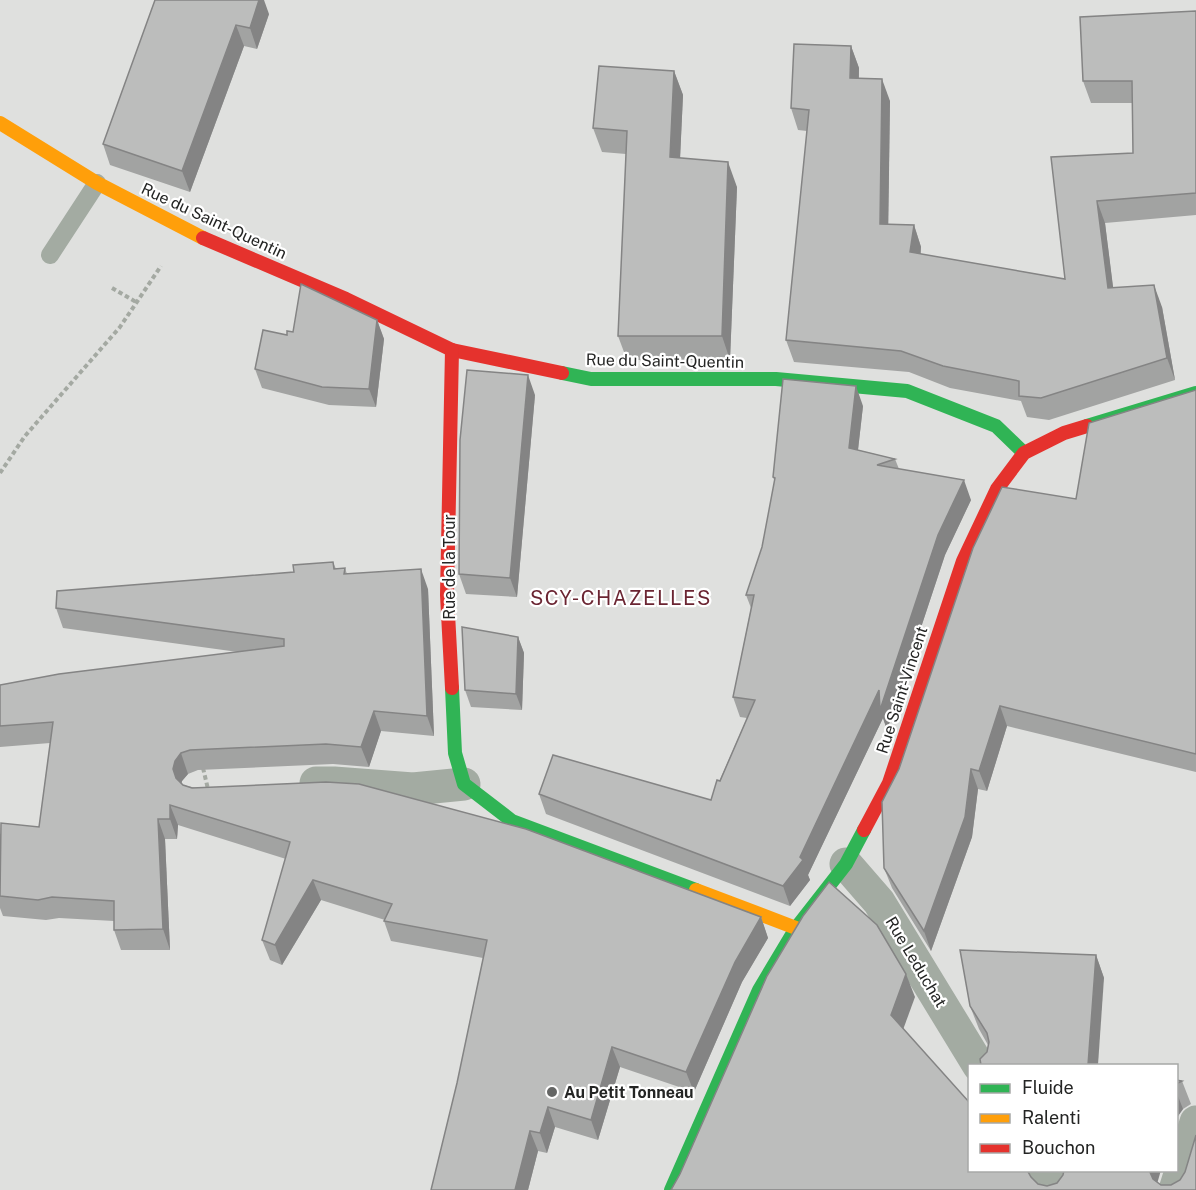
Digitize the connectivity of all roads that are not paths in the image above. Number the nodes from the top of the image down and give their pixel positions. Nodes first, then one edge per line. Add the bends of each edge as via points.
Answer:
1 (0, 123) edge
2 (97, 183) junction
3 (50, 255) dead end
4 (452, 350) junction
5 (1196, 393) edge
6 (1024, 453) junction
7 (288, 784) edge
8 (464, 784) junction
9 (846, 864) junction
10 (796, 928) junction
11 (978, 1064) edge
12 (1196, 1122) edge
13 (1044, 1172) edge
14 (671, 1190) edge
15 (1055, 1190) edge
16 (1175, 1190) edge

1 - 2 street, Rue du Saint-Quentin
2 - 3 lane
2 - 4 street, Rue du Saint-Quentin via 185,230 346,299
4 - 6 street, Rue du Saint-Quentin via 591,379 776,379 907,391 996,426
4 - 8 street, Rue de la Tour via 447,594 455,753
5 - 6 street via 1064,434
6 - 9 street, Rue Saint-Vincent via 997,489 963,561 889,783
7 - 8 street via 413,789
8 - 10 street via 512,821
9 - 10 street, Rue Saint-Vincent
9 - 11 street, Rue Leduchat via 879,902
10 - 14 street, Rue Saint-Vincent via 759,990
12 - 16 street
13 - 15 street

